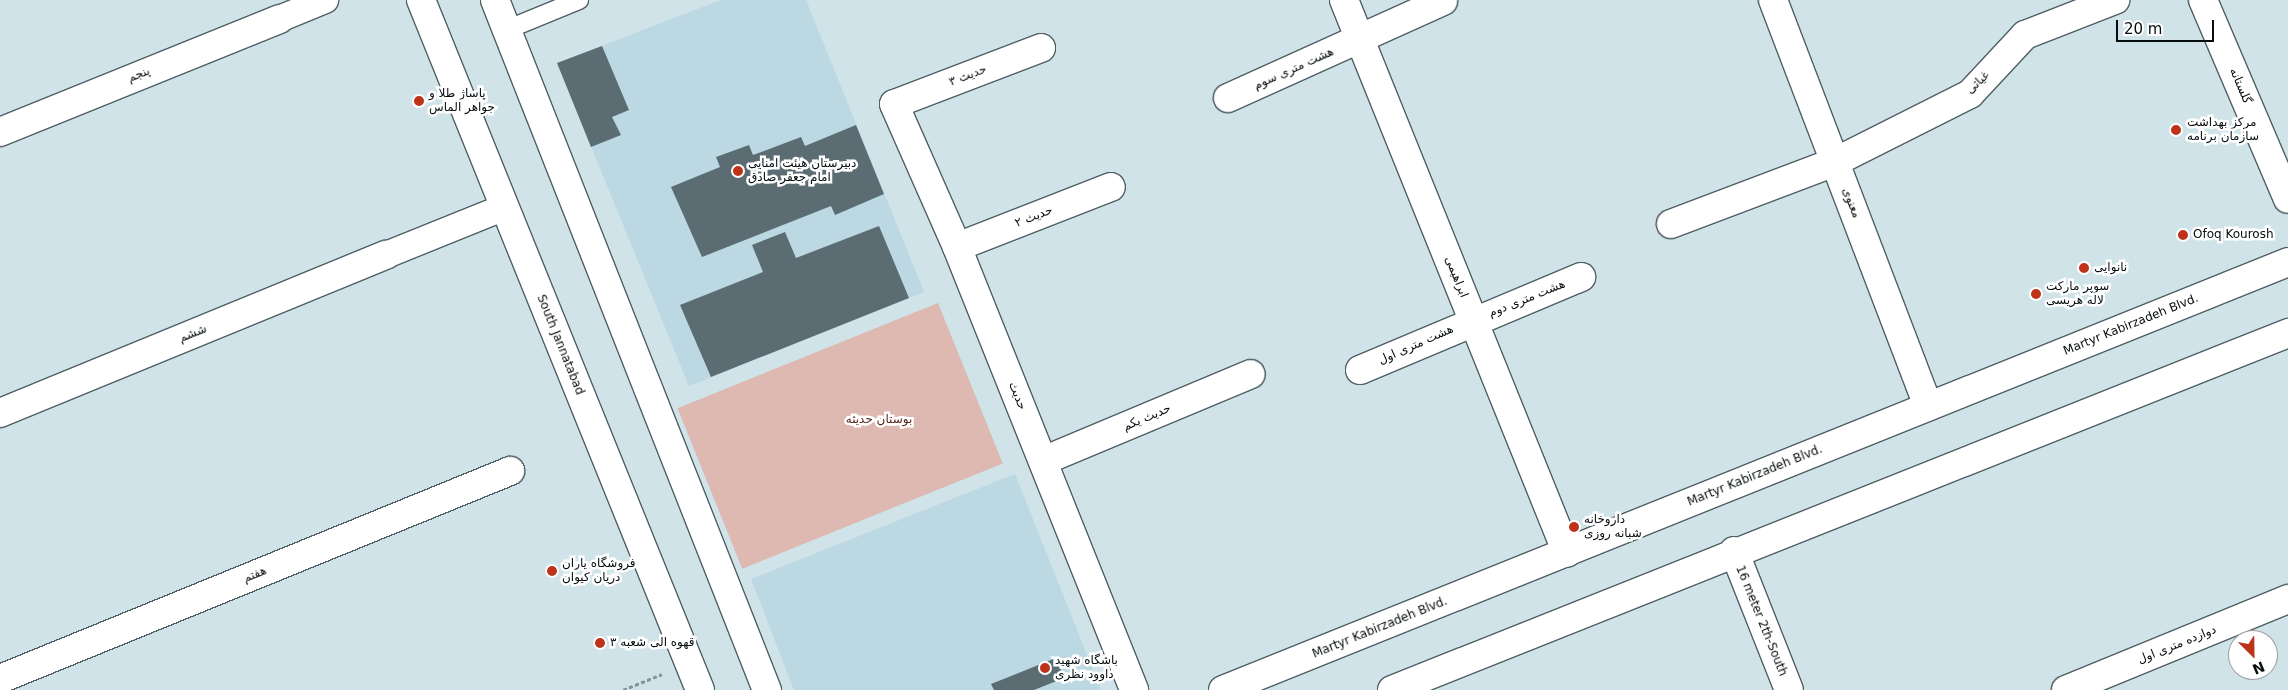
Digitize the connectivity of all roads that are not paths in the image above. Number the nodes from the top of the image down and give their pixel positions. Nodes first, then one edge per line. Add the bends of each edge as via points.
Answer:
1 (325, 0) edge
2 (421, 0) edge
3 (495, 0) edge
4 (579, 0) edge
5 (1344, 0) edge
6 (1773, 0) edge
7 (2116, 0) edge
8 (2203, 0) edge
9 (1443, 1) dead end
10 (279, 19) joint
11 (506, 30) junction
12 (1360, 39) junction
13 (1041, 48) dead end
14 (1228, 98) dead end
15 (894, 104) joint
16 (0, 132) edge
17 (1835, 162) junction
18 (1111, 187) dead end
19 (2288, 199) edge
20 (505, 207) junction
21 (1671, 224) dead end
22 (957, 247) junction
23 (386, 255) joint
24 (2288, 262) edge
25 (1581, 277) dead end
26 (1473, 320) junction
27 (2288, 333) edge
28 (1360, 370) dead end
29 (1251, 374) dead end
30 (1928, 406) junction
31 (0, 413) edge
32 (1043, 461) junction
33 (510, 471) dead end
34 (1734, 551) junction
35 (1567, 553) junction
36 (2288, 599) edge
37 (0, 679) edge
38 (700, 690) edge
39 (767, 690) edge
40 (1134, 690) edge
41 (1223, 690) edge
42 (1392, 690) edge
43 (1789, 690) edge
44 (2066, 690) edge

1 - 10 street
2 - 20 street, South Jannatabad
3 - 11 street
4 - 11 lane
5 - 12 street, ابراهیمی
6 - 17 street, معنوی
7 - 17 street, غیاثی via 2025,35 1970,94
8 - 19 street, گلستانه
9 - 12 street, هشت متری سوم
10 - 16 street, پنجم
11 - 39 street
12 - 14 street, هشت متری سوم
12 - 26 street, ابراهیمی
13 - 15 street, حدیث ۳
15 - 22 street, حدیث
17 - 21 street, غیاثی
17 - 30 street, معنوی
18 - 22 street, حدیث ۲
20 - 23 street
20 - 38 street, South Jannatabad
22 - 32 street, حدیث
23 - 31 street, ششم
24 - 30 street, Martyr Kabirzadeh Blvd.
25 - 26 street, هشت متری دوم
26 - 28 street, هشت متری اول
26 - 35 street, ابراهیمی
27 - 34 street
29 - 32 street, حدیث یکم
30 - 35 street, Martyr Kabirzadeh Blvd.
32 - 40 street, حدیث
33 - 37 street, هفتم
34 - 42 street
34 - 43 street, 16 meter 2th-South
35 - 41 street, Martyr Kabirzadeh Blvd.
36 - 44 street, دوازده متری اول

